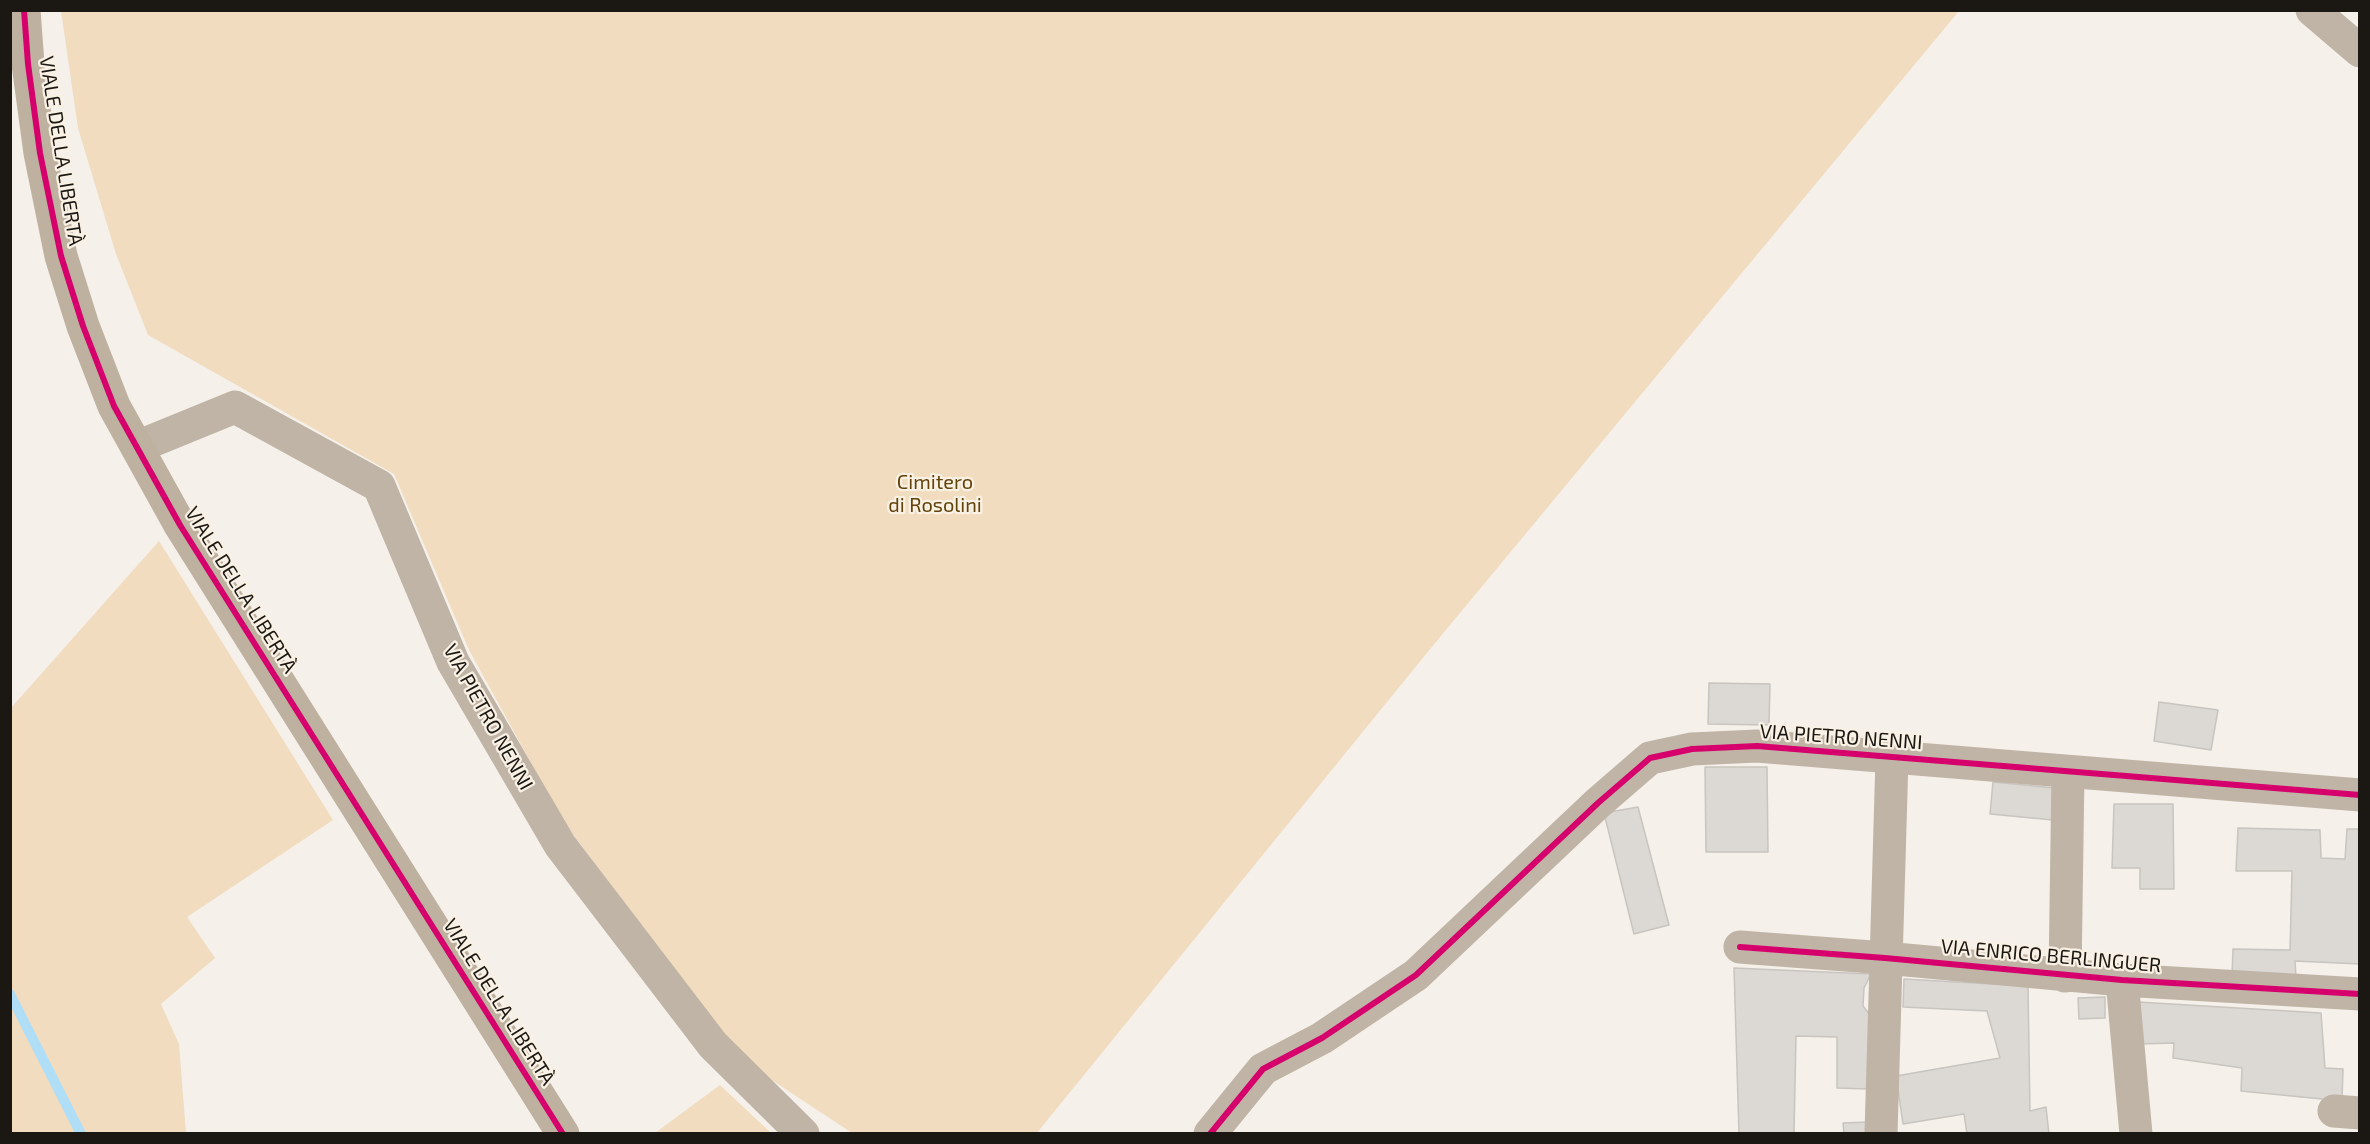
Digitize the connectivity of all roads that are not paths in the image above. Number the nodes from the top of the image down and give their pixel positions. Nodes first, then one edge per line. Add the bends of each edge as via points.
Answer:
1 (24, 10) edge
2 (2312, 10) edge
3 (2360, 51) edge
4 (137, 447) junction
5 (1892, 758) junction
6 (2068, 772) junction
7 (2360, 795) edge
8 (1740, 947) dead end
9 (1885, 957) junction
10 (2065, 976) junction
11 (2122, 980) junction
12 (2360, 994) edge
13 (563, 1134) edge
14 (803, 1134) edge
15 (1210, 1134) edge
16 (1881, 1134) edge
17 (2136, 1134) edge

1 - 4 street, VIALE DELLA LIBERTÀ via 40,153 61,256 82,326 114,406
2 - 3 street
4 - 13 street, VIALE DELLA LIBERTÀ via 187,535
4 - 14 street, VIA PIETRO NENNI via 236,407 379,486 453,662 561,845 713,1045
5 - 6 street, VIA PIETRO NENNI
5 - 9 street
5 - 15 street, VIA PIETRO NENNI via 1757,746 1692,749 1650,758 1416,975 1322,1038 1263,1069
6 - 7 street, VIA PIETRO NENNI
6 - 10 street
8 - 9 street, VIA ENRICO BERLINGUER
9 - 10 street, VIA ENRICO BERLINGUER
9 - 16 street
10 - 11 street, VIA ENRICO BERLINGUER
11 - 12 street, VIA ENRICO BERLINGUER
11 - 17 street

